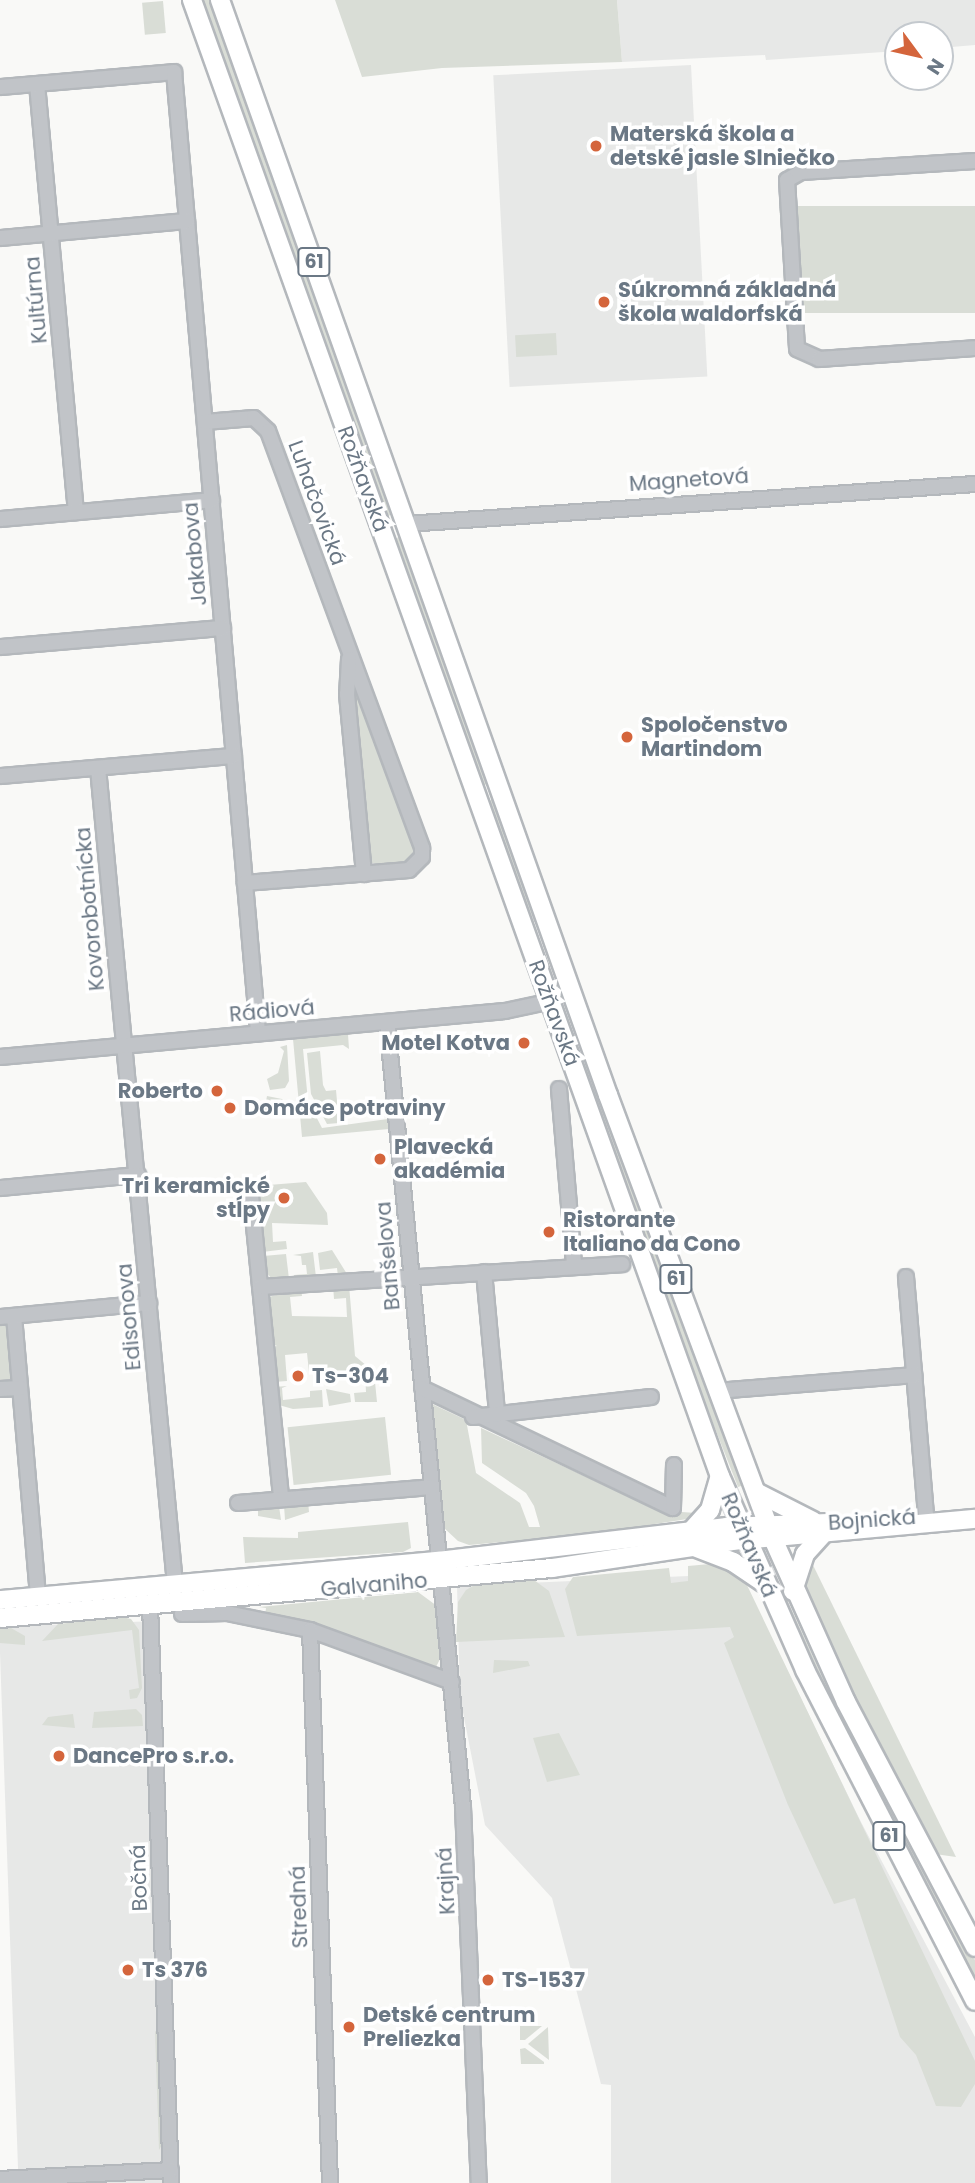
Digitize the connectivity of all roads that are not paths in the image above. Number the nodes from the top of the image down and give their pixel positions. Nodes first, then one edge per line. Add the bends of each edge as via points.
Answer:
1 (192, 0) edge
2 (220, 0) edge
3 (37, 84) junction
4 (0, 87) edge
5 (975, 160) edge
6 (187, 220) junction
7 (51, 233) junction
8 (0, 238) edge
9 (975, 348) edge
10 (205, 422) junction
11 (975, 484) edge
12 (212, 500) junction
13 (76, 512) junction
14 (0, 519) edge
15 (407, 524) junction
16 (381, 531) junction
17 (223, 628) junction
18 (0, 647) edge
19 (349, 654) junction
20 (234, 756) junction
21 (98, 768) junction
22 (0, 776) edge
23 (501, 790) junction
24 (477, 795) junction
25 (364, 874) junction
26 (245, 883) junction
27 (525, 928) junction
28 (557, 948) junction
29 (547, 1002) junction
30 (387, 1022) junction
31 (258, 1033) junction
32 (125, 1045) junction
33 (593, 1051) junction
34 (0, 1057) edge
35 (559, 1089) dead end
36 (138, 1175) junction
37 (0, 1188) edge
38 (251, 1196) dead end
39 (622, 1264) dead end
40 (574, 1265) junction
41 (484, 1272) junction
42 (905, 1277) dead end
43 (411, 1278) junction
44 (260, 1287) junction
45 (149, 1303) junction
46 (7, 1316) edge
47 (914, 1375) junction
48 (20, 1388) junction
49 (422, 1388) junction
50 (0, 1390) edge
51 (717, 1391) junction
52 (651, 1397) dead end
53 (497, 1411) junction
54 (473, 1417) junction
55 (674, 1465) dead end
56 (720, 1476) junction
57 (431, 1487) junction
58 (755, 1492) junction
59 (281, 1499) junction
60 (238, 1503) dead end
61 (975, 1511) edge
62 (926, 1516) junction
63 (975, 1519) edge
64 (821, 1530) junction
65 (744, 1533) junction
66 (771, 1534) junction
67 (690, 1539) junction
68 (440, 1570) junction
69 (764, 1583) junction
70 (175, 1584) junction
71 (793, 1591) junction
72 (38, 1596) junction
73 (0, 1600) edge
74 (149, 1605) junction
75 (182, 1614) dead end
76 (0, 1618) edge
77 (310, 1630) junction
78 (452, 1682) junction
79 (975, 1947) edge
80 (975, 2001) edge
81 (171, 2176) edge
82 (0, 2179) edge
83 (330, 2183) edge
84 (479, 2183) edge

1 - 16 main road, Rožňavská / 61
2 - 15 main road, Rožňavská / 61
3 - 4 street
3 - 6 street, Jakabova via 174,72
3 - 7 street, Kultúrna
5 - 9 street via 801,172 787,180 797,349 819,359
6 - 7 street
6 - 10 street, Jakabova
7 - 8 street
7 - 13 street, Kultúrna
10 - 12 street, Jakabova
10 - 19 street, Luhačovická via 254,418 268,431
11 - 15 street, Magnetová
12 - 13 street
12 - 17 street, Jakabova
13 - 14 street
15 - 16 main road
15 - 23 main road, Rožňavská / 61
16 - 24 main road, Rožňavská / 61
17 - 18 street
17 - 20 street, Jakabova
19 - 25 street, Luhačovická via 347,694
19 - 25 street, Luhačovická via 422,848 422,857 409,870
20 - 21 street
20 - 26 street, Jakabova
21 - 22 street
21 - 32 street, Kovorobotnícka
23 - 24 street
23 - 28 main road, Rožňavská / 61
24 - 27 main road, Rožňavská / 61
25 - 26 street, Luhačovická
26 - 31 street, Jakabova
27 - 28 main road via 542,943
27 - 29 main road, Rožňavská / 61
28 - 29 main road
28 - 33 main road, Rožňavská / 61
29 - 30 street, Rádiová via 531,1008
29 - 33 main road via 571,1015
29 - 56 main road, Rožňavská / 61
30 - 31 street, Rádiová
30 - 43 street, Banšelova
31 - 32 street, Rádiová
32 - 34 street, Rádiová
32 - 36 street, Edisonova
33 - 51 main road, Rožňavská / 61
35 - 40 street
36 - 37 street
36 - 45 street, Edisonova
38 - 44 street
39 - 40 street
40 - 41 street
41 - 43 street
41 - 53 street
42 - 47 street
43 - 44 street
43 - 49 street, Banšelova
44 - 59 street
45 - 46 street
45 - 70 street, Edisonova
46 - 48 street
47 - 51 street
47 - 62 street
48 - 50 street
48 - 72 street
49 - 54 street
49 - 57 street, Banšelova
51 - 58 main road, Rožňavská / 61
52 - 53 street
53 - 54 street
54 - 55 street via 673,1508
56 - 65 main road, Rožňavská / 61
56 - 67 main road via 710,1510
57 - 59 street
57 - 68 street, Banšelova
58 - 64 main road
58 - 66 main road, Rožňavská / 61
59 - 60 street
61 - 62 main road, Bojnická
62 - 64 main road, Bojnická
63 - 64 main road, Bojnická
64 - 66 main road, Bojnická
64 - 71 main road via 801,1562
65 - 66 main road, Bojnická
65 - 67 main road, Galvaniho
65 - 69 main road, Rožňavská / 61
66 - 71 main road, Rožňavská / 61
67 - 68 main road, Galvaniho via 552,1569
67 - 69 main road
68 - 70 main road, Galvaniho
68 - 74 main road, Galvaniho
68 - 78 street, Krajná
69 - 80 main road, Rožňavská / 61
70 - 72 main road, Galvaniho
70 - 74 street
71 - 79 main road, Rožňavská / 61
72 - 73 main road, Galvaniho
74 - 76 main road, Galvaniho
74 - 81 street, Bočná
75 - 77 street, Galvaniho via 227,1613
77 - 78 street, Galvaniho
77 - 83 street, Stredná
78 - 84 street, Krajná via 463,1807
81 - 82 street

